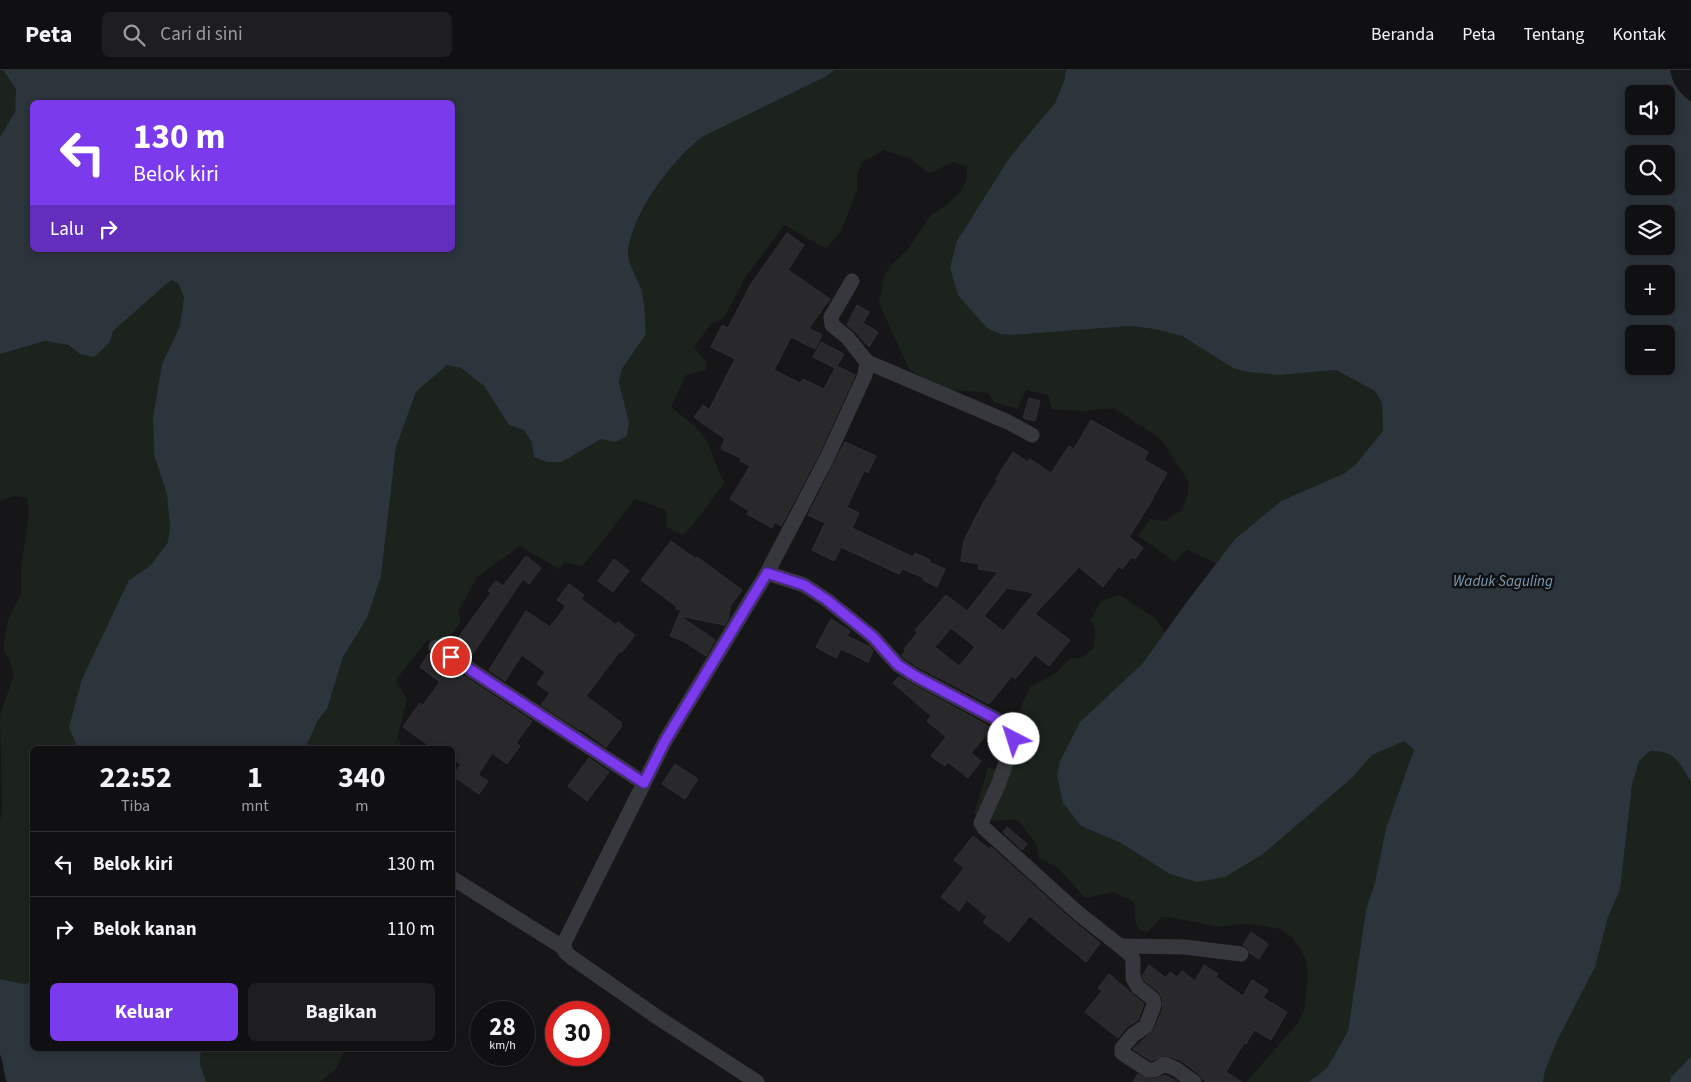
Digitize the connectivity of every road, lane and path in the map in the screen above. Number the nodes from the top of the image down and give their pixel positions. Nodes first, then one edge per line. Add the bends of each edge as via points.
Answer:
1 (852, 281) dead end
2 (867, 362) junction
3 (1032, 435) dead end
4 (767, 573) junction
5 (436, 648) dead end
6 (644, 783) junction
7 (455, 880) edge
8 (1120, 946) junction
9 (564, 948) junction
10 (1241, 954) dead end
11 (757, 1082) edge
12 (1194, 1082) edge

1 - 2 street via 831,317 832,325 847,337
2 - 3 street
2 - 4 street via 865,375 827,458
4 - 6 street via 665,741
4 - 8 street via 804,585 873,637 898,665 996,719 1014,734 999,783 981,823 1078,913
5 - 6 street
6 - 9 street
7 - 9 street
8 - 10 street via 1184,947
8 - 12 street via 1133,958 1133,978 1154,1005 1146,1026 1122,1048 1122,1053 1148,1070 1164,1064
9 - 11 street via 564,952 579,963

